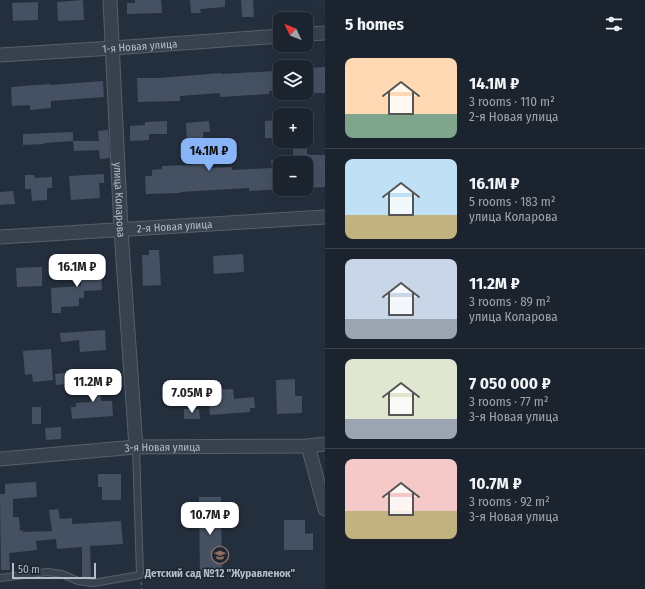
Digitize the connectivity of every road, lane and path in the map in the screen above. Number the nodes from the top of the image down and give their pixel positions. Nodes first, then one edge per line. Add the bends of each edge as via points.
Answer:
1 (110, 0) edge
2 (325, 33) edge
3 (313, 34) edge
4 (273, 37) edge
5 (113, 48) junction
6 (0, 55) edge
7 (325, 217) edge
8 (121, 230) junction
9 (0, 237) edge
10 (325, 444) edge
11 (308, 446) junction
12 (136, 447) junction
13 (0, 459) edge
14 (325, 510) edge
15 (0, 578) edge

1 - 5 street, улица Коларова
2 - 3 street
4 - 5 street, 1-я Новая улица
5 - 6 street, 1-я Новая улица
5 - 8 street, улица Коларова
7 - 8 street, 2-я Новая улица
8 - 9 street, 2-я Новая улица
8 - 12 street, улица Коларова
10 - 11 street, 3-я Новая улица
11 - 12 street, 3-я Новая улица
11 - 14 street
12 - 13 street, 3-я Новая улица
12 - 15 lane via 140,575 93,583 47,572

